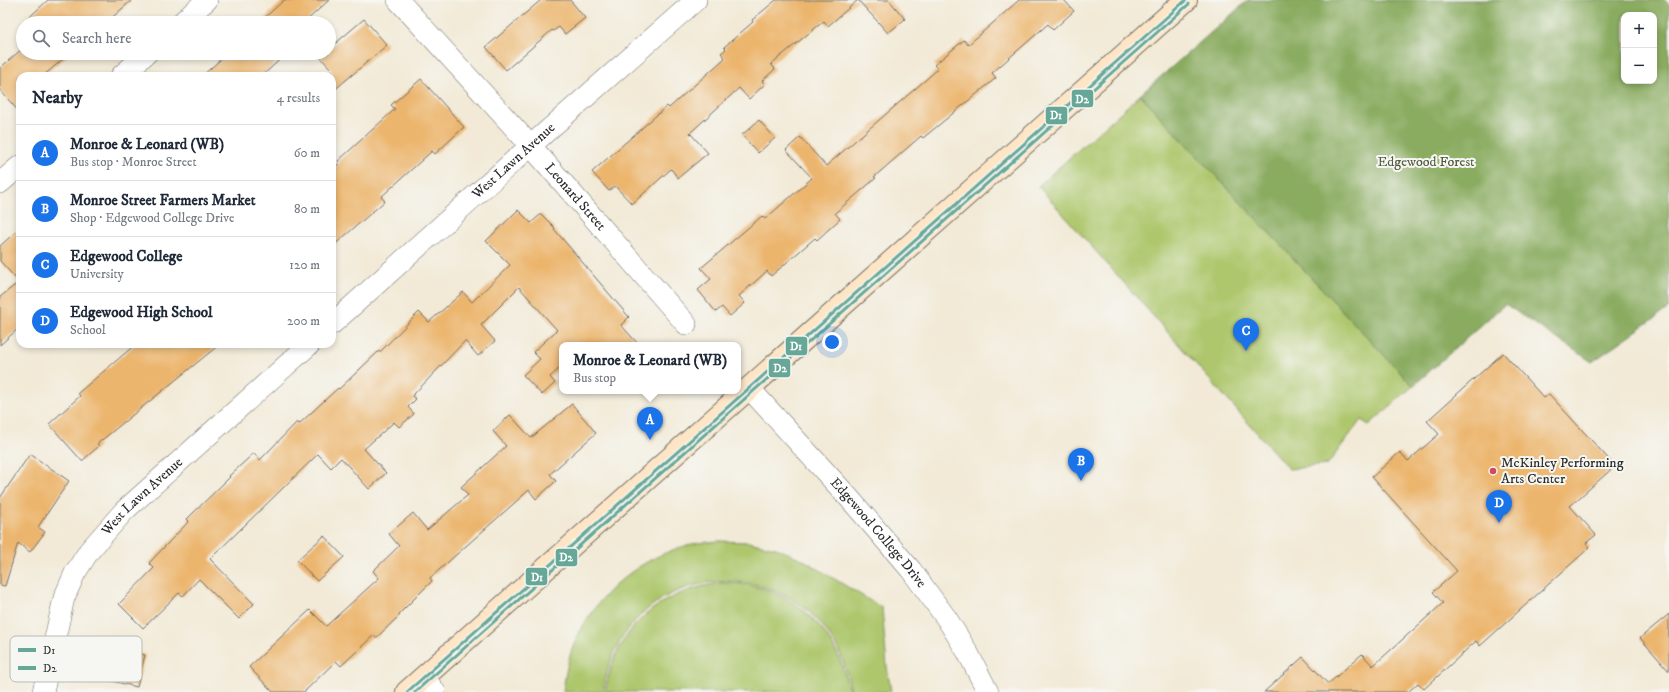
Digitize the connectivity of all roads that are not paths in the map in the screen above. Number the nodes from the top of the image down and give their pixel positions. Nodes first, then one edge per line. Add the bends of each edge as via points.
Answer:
1 (207, 0) edge
2 (398, 0) edge
3 (696, 0) edge
4 (1186, 0) edge
5 (189, 16) edge
6 (139, 60) edge
7 (126, 72) edge
8 (530, 145) junction
9 (16, 169) edge
10 (0, 183) edge
11 (336, 320) edge
12 (686, 324) dead end
13 (306, 348) edge
14 (749, 388) junction
15 (56, 636) edge
16 (45, 682) edge
17 (429, 684) edge
18 (43, 692) edge
19 (407, 692) edge
20 (988, 692) edge

1 - 5 street
2 - 8 street, Leonard Street
3 - 8 street, West Lawn Avenue
4 - 14 main road
6 - 7 street
8 - 11 street, West Lawn Avenue
8 - 12 street, Leonard Street
9 - 10 street
13 - 15 street, West Lawn Avenue via 124,511 89,550 64,598
14 - 17 main road
14 - 20 street, Edgewood College Drive via 911,570 947,619
16 - 18 street, West Lawn Avenue
17 - 19 main road

